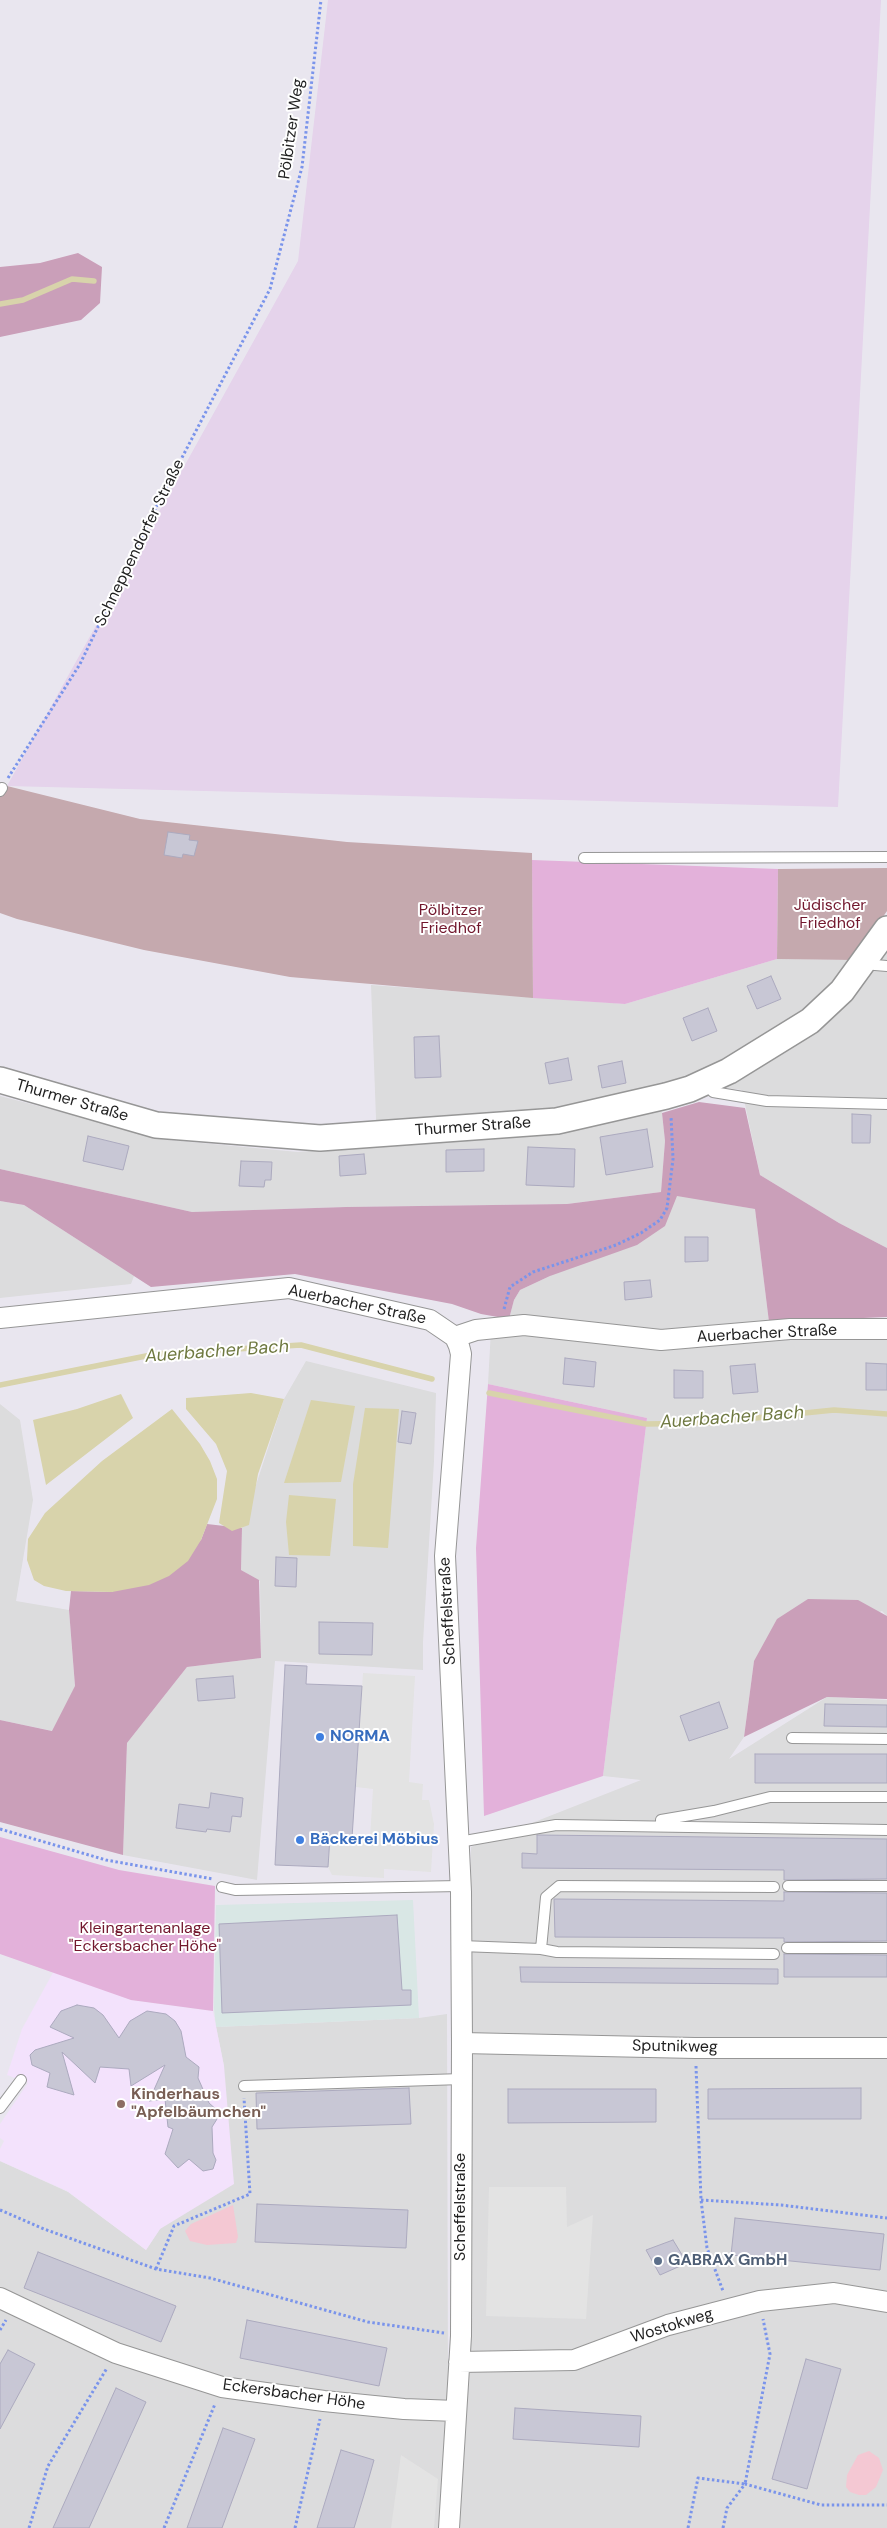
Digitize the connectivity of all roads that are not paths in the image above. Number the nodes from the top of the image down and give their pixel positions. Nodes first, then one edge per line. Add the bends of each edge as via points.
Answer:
1 (887, 857) edge
2 (584, 858) dead end
3 (887, 929) edge
4 (875, 963) edge
5 (0, 1080) edge
6 (705, 1082) junction
7 (887, 1104) edge
8 (0, 1318) edge
9 (887, 1329) edge
10 (455, 1338) junction
11 (792, 1738) dead end
12 (887, 1739) edge
13 (887, 1797) edge
14 (633, 1825) junction
15 (887, 1830) edge
16 (459, 1842) junction
17 (460, 1886) junction
18 (788, 1886) dead end
19 (887, 1886) edge
20 (222, 1887) road end
21 (774, 1887) dead end
22 (461, 1946) junction
23 (787, 1948) dead end
24 (887, 1948) edge
25 (541, 1949) junction
26 (774, 1954) dead end
27 (462, 2043) junction
28 (887, 2048) edge
29 (462, 2079) junction
30 (20, 2080) dead end
31 (244, 2086) road end
32 (0, 2108) edge
33 (0, 2298) edge
34 (887, 2302) edge
35 (459, 2362) junction
36 (456, 2411) junction
37 (449, 2528) edge

1 - 2 lane
3 - 4 street, Thurmer Straße
4 - 6 street, Thurmer Straße via 810,1021 729,1071
5 - 6 street, Thurmer Straße via 156,1125 320,1138 557,1121 666,1096
6 - 7 lane via 713,1092 768,1101
8 - 10 street, Auerbacher Straße via 289,1288 430,1320
9 - 10 street, Auerbacher Straße via 790,1330 661,1340 550,1326 499,1326
10 - 16 street, Scheffelstraße via 461,1354 444,1556
11 - 12 lane
13 - 14 lane via 770,1797 714,1811
14 - 15 lane
14 - 16 lane via 556,1825
16 - 17 street, Scheffelstraße
17 - 20 lane via 235,1890
17 - 22 street, Scheffelstraße
18 - 19 lane
21 - 25 lane via 559,1886 546,1897
22 - 25 lane
22 - 27 street, Scheffelstraße
23 - 24 lane
25 - 26 lane via 557,1952
27 - 28 street, Sputnikweg
27 - 29 street, Scheffelstraße
29 - 31 lane
29 - 35 street, Scheffelstraße
30 - 32 lane
33 - 36 street, Eckersbacher Höhe via 116,2353 222,2387 324,2401
34 - 35 street, Wostokweg via 834,2294 755,2302 668,2325 574,2360
35 - 36 street, Scheffelstraße
36 - 37 street, Scheffelstraße

